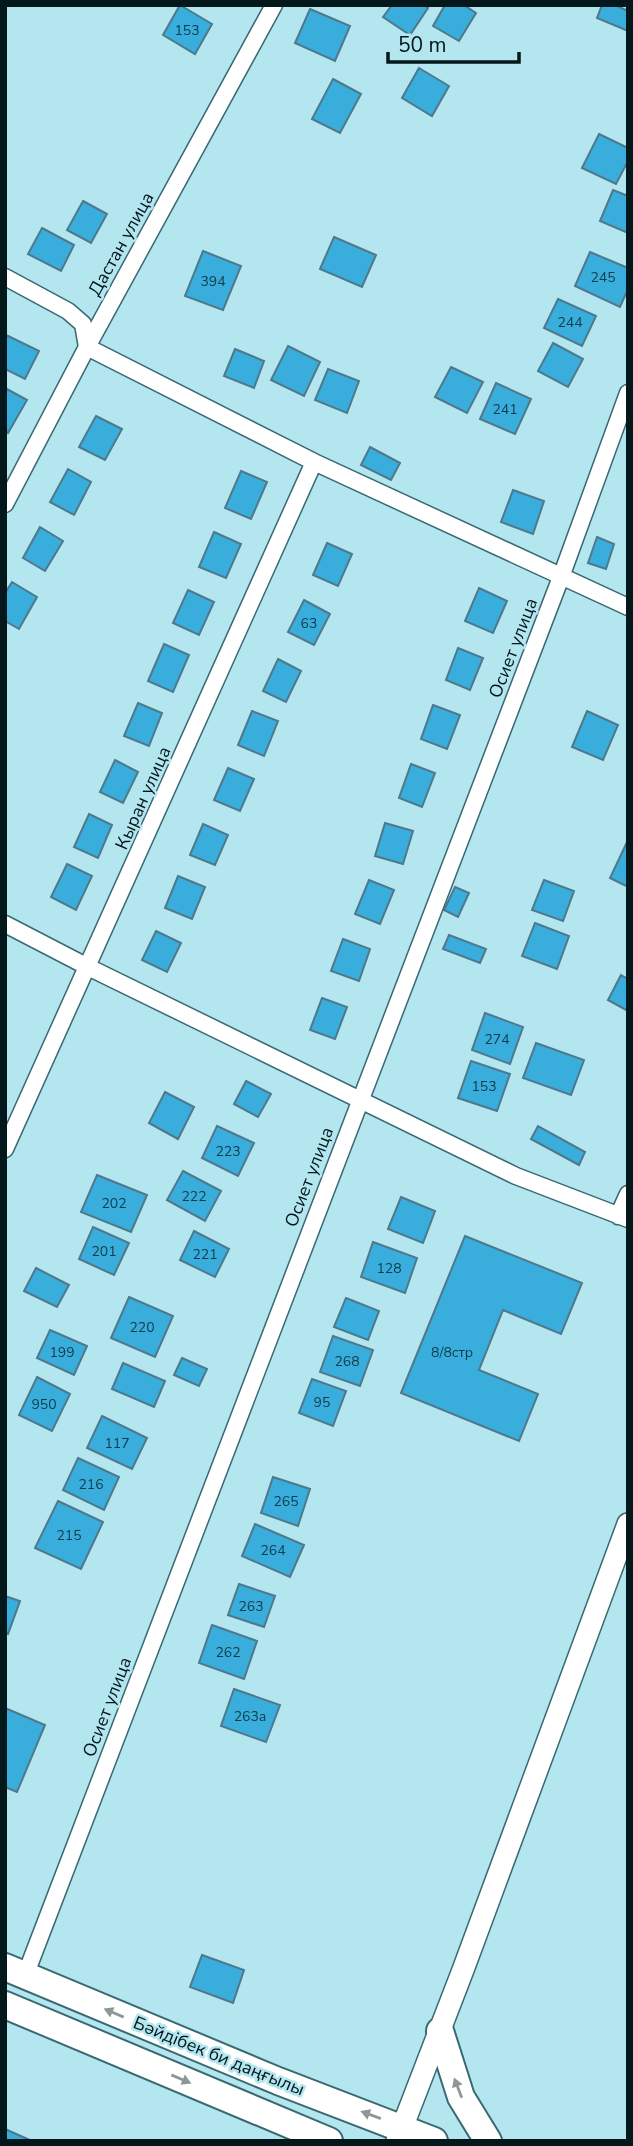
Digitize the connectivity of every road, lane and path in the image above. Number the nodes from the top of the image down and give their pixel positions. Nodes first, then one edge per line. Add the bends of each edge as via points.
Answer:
1 (274, 5) edge
2 (5, 277) edge
3 (87, 348) junction
4 (628, 393) edge
5 (314, 462) junction
6 (5, 503) edge
7 (561, 577) junction
8 (628, 607) edge
9 (5, 924) edge
10 (88, 967) junction
11 (360, 1098) junction
12 (5, 1149) edge
13 (628, 1194) edge
14 (623, 1218) edge
15 (628, 1524) edge
16 (15, 1971) edge
17 (5, 2006) edge
18 (440, 2031) junction
19 (400, 2134) edge
20 (329, 2141) edge
21 (434, 2141) edge
22 (488, 2141) edge

1 - 3 street, Дастан улица
2 - 3 street via 68,311 83,324
3 - 5 street
3 - 6 street, Дастан улица
4 - 7 street, Осиет улица
5 - 7 street
5 - 10 street, Кыран улица
7 - 8 street
7 - 11 street, Осиет улица
9 - 10 street
10 - 11 street
10 - 12 street, Кыран улица
11 - 14 street via 516,1176
11 - 16 street, Осиет улица
13 - 14 street
15 - 18 street
19 -> 16 main road, Бәйдібек би даңғылы
17 -> 20 main road, Бәйдібек би даңғылы
18 - 19 street
22 -> 18 main road via 461,2097
19 - 21 main road, Бәйдібек би даңғылы

